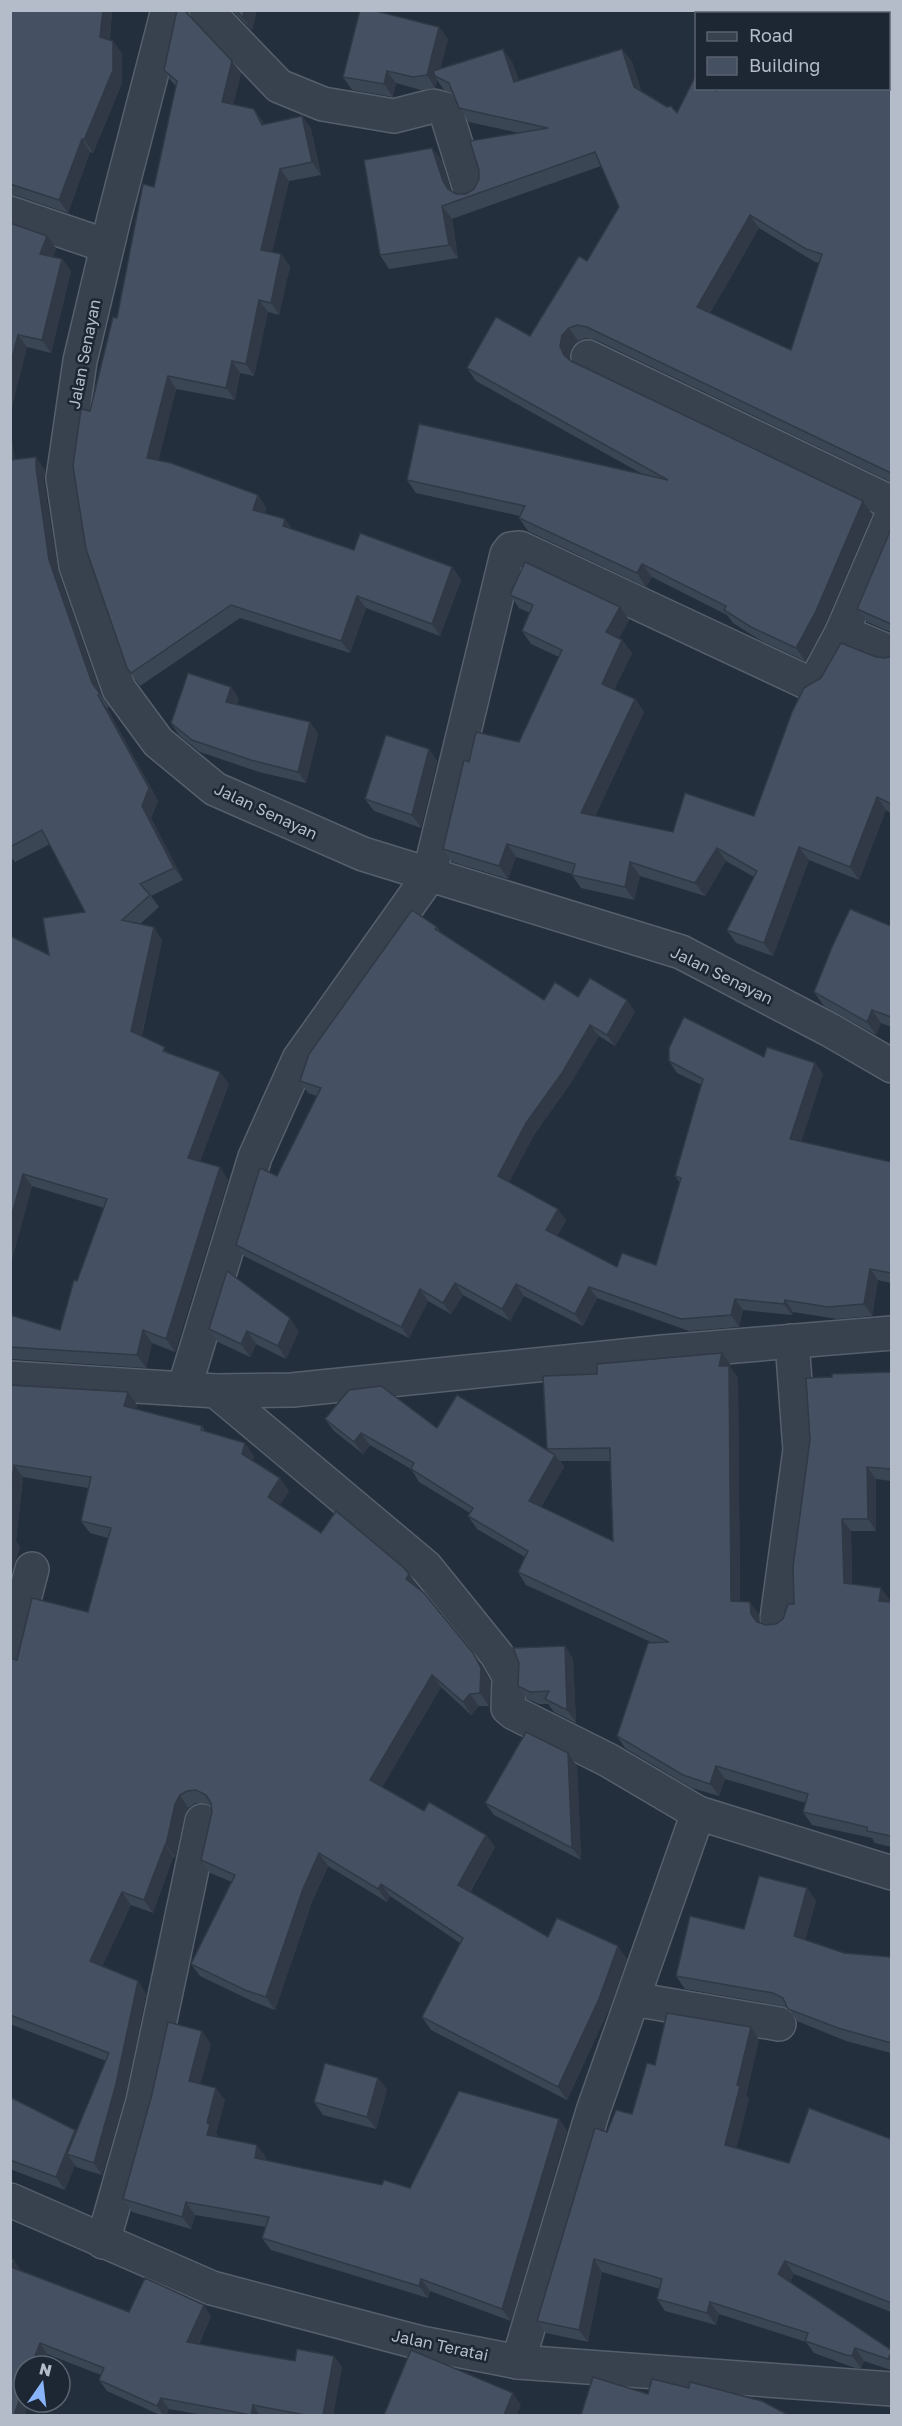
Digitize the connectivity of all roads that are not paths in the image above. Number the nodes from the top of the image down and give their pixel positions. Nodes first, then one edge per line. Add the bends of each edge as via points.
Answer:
1 (168, 10) edge
2 (206, 10) edge
3 (470, 189) edge
4 (10, 213) edge
5 (107, 246) junction
6 (588, 357) dead end
7 (891, 503) edge
8 (891, 515) edge
9 (842, 632) junction
10 (891, 653) edge
11 (429, 876) junction
12 (891, 1066) edge
13 (891, 1333) edge
14 (792, 1341) junction
15 (10, 1378) edge
16 (184, 1389) junction
17 (216, 1391) junction
18 (32, 1569) dead end
19 (777, 1619) dead end
20 (10, 1653) edge
21 (698, 1813) junction
22 (202, 1821) dead end
23 (891, 1873) edge
24 (633, 1999) junction
25 (779, 2024) dead end
26 (10, 2200) edge
27 (104, 2242) junction
28 (518, 2362) junction
29 (891, 2389) edge

1 - 5 street, Jalan Senayan
2 - 3 street via 279,86 323,104 394,116 433,106 445,110
4 - 5 street
5 - 11 street, Jalan Senayan via 80,361 63,478 76,566 119,689 158,742 215,789 363,854
6 - 7 street
8 - 9 street
9 - 10 street
9 - 11 street via 818,677 806,682 520,548 511,549
11 - 12 street, Jalan Senayan via 681,952
11 - 16 street via 299,1059 255,1157
13 - 14 street
14 - 17 street via 292,1390
14 - 19 street via 800,1450
15 - 16 street
16 - 17 street
17 - 21 street via 426,1567 497,1655 509,1676 508,1708 513,1713 608,1760
18 - 20 street
21 - 23 street
21 - 24 street
22 - 27 street via 143,2101
24 - 25 street
24 - 28 street via 593,2111
26 - 27 street, Jalan Teratai
27 - 28 street, Jalan Teratai via 212,2288 421,2343
28 - 29 street, Jalan Teratai

